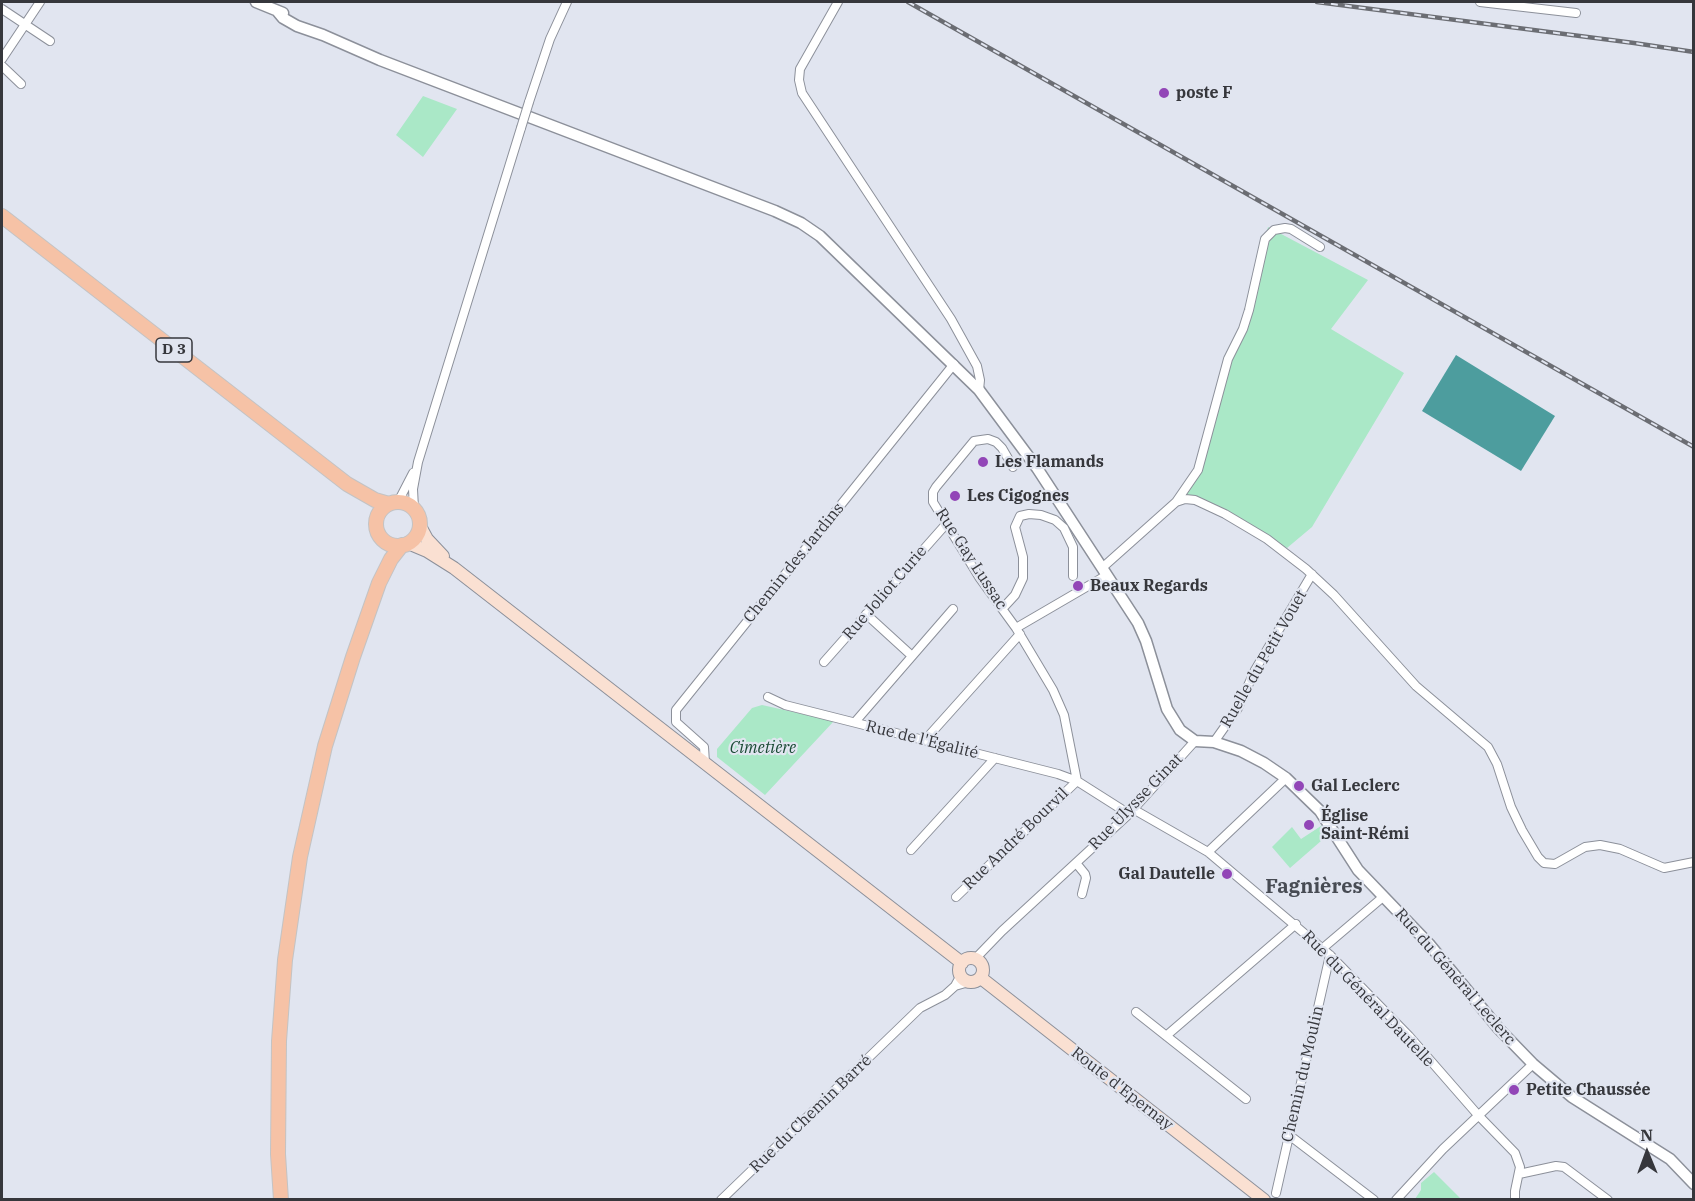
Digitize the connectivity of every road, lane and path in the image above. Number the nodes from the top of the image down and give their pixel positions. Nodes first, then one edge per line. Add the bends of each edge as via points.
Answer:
1 (40, 2) edge
2 (256, 2) edge
3 (567, 2) edge
4 (838, 2) edge
5 (1480, 2) edge
6 (2, 9) edge
7 (1576, 13) dead end
8 (24, 25) junction
9 (50, 41) dead end
10 (2, 59) edge
11 (2, 66) edge
12 (21, 84) dead end
13 (2, 216) edge
14 (1320, 247) dead end
15 (954, 364) junction
16 (979, 390) junction
17 (418, 462) junction
18 (1013, 467) dead end
19 (347, 484) junction
20 (1176, 502) junction
21 (393, 503) junction
22 (414, 508) junction
23 (376, 521) junction
24 (947, 523) junction
25 (420, 526) junction
26 (382, 539) junction
27 (405, 544) junction
28 (454, 568) junction
29 (1105, 571) junction
30 (1312, 574) junction
31 (1073, 576) dead end
32 (379, 582) junction
33 (1003, 608) junction
34 (953, 609) dead end
35 (866, 614) junction
36 (1018, 631) junction
37 (912, 656) junction
38 (824, 662) dead end
39 (768, 697) dead end
40 (855, 722) junction
41 (925, 740) junction
42 (1194, 741) junction
43 (1214, 742) junction
44 (995, 758) junction
45 (705, 763) junction
46 (1286, 778) junction
47 (1077, 781) junction
48 (1131, 812) junction
49 (911, 850) dead end
50 (1208, 852) junction
51 (1694, 862) edge
52 (1076, 863) junction
53 (1082, 894) dead end
54 (956, 897) dead end
55 (1383, 897) junction
56 (1296, 924) junction
57 (1323, 948) junction
58 (1330, 955) junction
59 (975, 959) junction
60 (965, 977) junction
61 (1136, 1012) dead end
62 (1166, 1036) junction
63 (1533, 1064) junction
64 (1246, 1099) dead end
65 (1478, 1115) junction
66 (1289, 1135) junction
67 (1519, 1174) junction
68 (1694, 1184) edge
69 (1276, 1193) dead end
70 (281, 1200) edge
71 (721, 1200) edge
72 (1264, 1200) edge
73 (1374, 1200) edge
74 (1396, 1200) edge
75 (1515, 1200) edge
76 (1608, 1200) edge

1 - 8 street
2 - 15 street via 301,20 323,35 439,83 789,216 825,240
3 - 17 street, bridge via 529,102
4 - 16 street via 800,69 802,93 951,319 977,366
5 - 7 street
6 - 8 street
8 - 9 street
8 - 10 street
11 - 12 street
13 - 19 main road, D 3
14 - 20 street via 1285,228 1270,232 1265,239 1249,310 1228,359 1201,462
15 - 16 street
15 - 45 street, Chemin des Jardins via 676,710 676,722 704,747
16 - 29 street via 1037,468
17 - 21 street
17 - 22 street
18 - 24 street, Rue Gay Lussac via 996,442 974,441 933,492 933,502
19 - 21 main road, D 3 via 375,500
19 - 23 main road, D 3
20 - 29 street
20 - 30 street via 1202,502 1267,539
21 - 22 main road
21 - 23 main road via 380,511
22 - 25 main road
23 - 26 main road
24 - 33 street, Rue Gay Lussac
24 - 35 street, Rue Joliot Curie
25 - 27 main road via 414,539
25 - 28 main road
26 - 27 main road
26 - 32 main road
27 - 28 main road via 427,551
27 - 32 main road via 391,559
28 - 45 main road, Route d'Epernay
29 - 36 street
29 - 42 street via 1142,631 1171,716
30 - 43 street, Ruelle du Petit Vouet via 1255,670 1238,708
30 - 51 street via 1416,686 1488,747 1511,807 1541,861 1555,864 1585,848 1600,845 1664,868
31 - 33 street via 1073,548 1064,528 1041,515 1020,516 1015,527 1023,557 1023,578
32 - 70 main road via 325,746 294,894 284,969 278,1073
33 - 36 street, Rue Gay Lussac
34 - 37 street
35 - 37 street
35 - 38 street, Rue Joliot Curie
36 - 41 street
36 - 47 street via 1059,701
37 - 40 street
39 - 40 street, Rue de l'Égalité
40 - 41 street, Rue de l'Égalité
41 - 44 street, Rue de l'Égalité
42 - 43 street, Rue du Général Leclerc
42 - 48 street, Rue Ulysse Ginat
43 - 46 street, Rue du Général Leclerc via 1253,757
44 - 47 street, Rue de l'Égalité
44 - 49 street
45 - 60 main road, Route d'Epernay
46 - 50 street
46 - 55 street, Rue du Général Leclerc via 1320,811 1358,870
47 - 48 street, Rue du Général Dautelle
47 - 54 street, Rue André Bourvil
48 - 50 street, Rue du Général Dautelle
48 - 52 street, Rue Ulysse Ginat
50 - 56 street, Rue du Général Dautelle
52 - 53 street, Rue Ulysse Ginat via 1086,878
52 - 59 street, Rue Ulysse Ginat
55 - 57 street
55 - 63 street, Rue du Général Leclerc
56 - 57 street, Rue du Général Dautelle
56 - 62 street
57 - 58 street, Rue du Général Dautelle
58 - 65 street, Rue du Général Dautelle
58 - 66 street, Chemin du Moulin
59 - 60 main road via 971,958
59 - 60 main road via 982,968
60 - 71 street, Rue du Chemin Barré via 945,995 920,1008
60 - 72 main road, Route d'Epernay
61 - 62 street
62 - 64 street
63 - 65 street
63 - 68 street, Rue du Général Leclerc via 1572,1097 1670,1159
65 - 67 street, Rue du Général Dautelle via 1515,1153 1521,1167
65 - 74 street
66 - 69 street, Chemin du Moulin
66 - 73 street
67 - 75 street
67 - 76 street via 1564,1167

